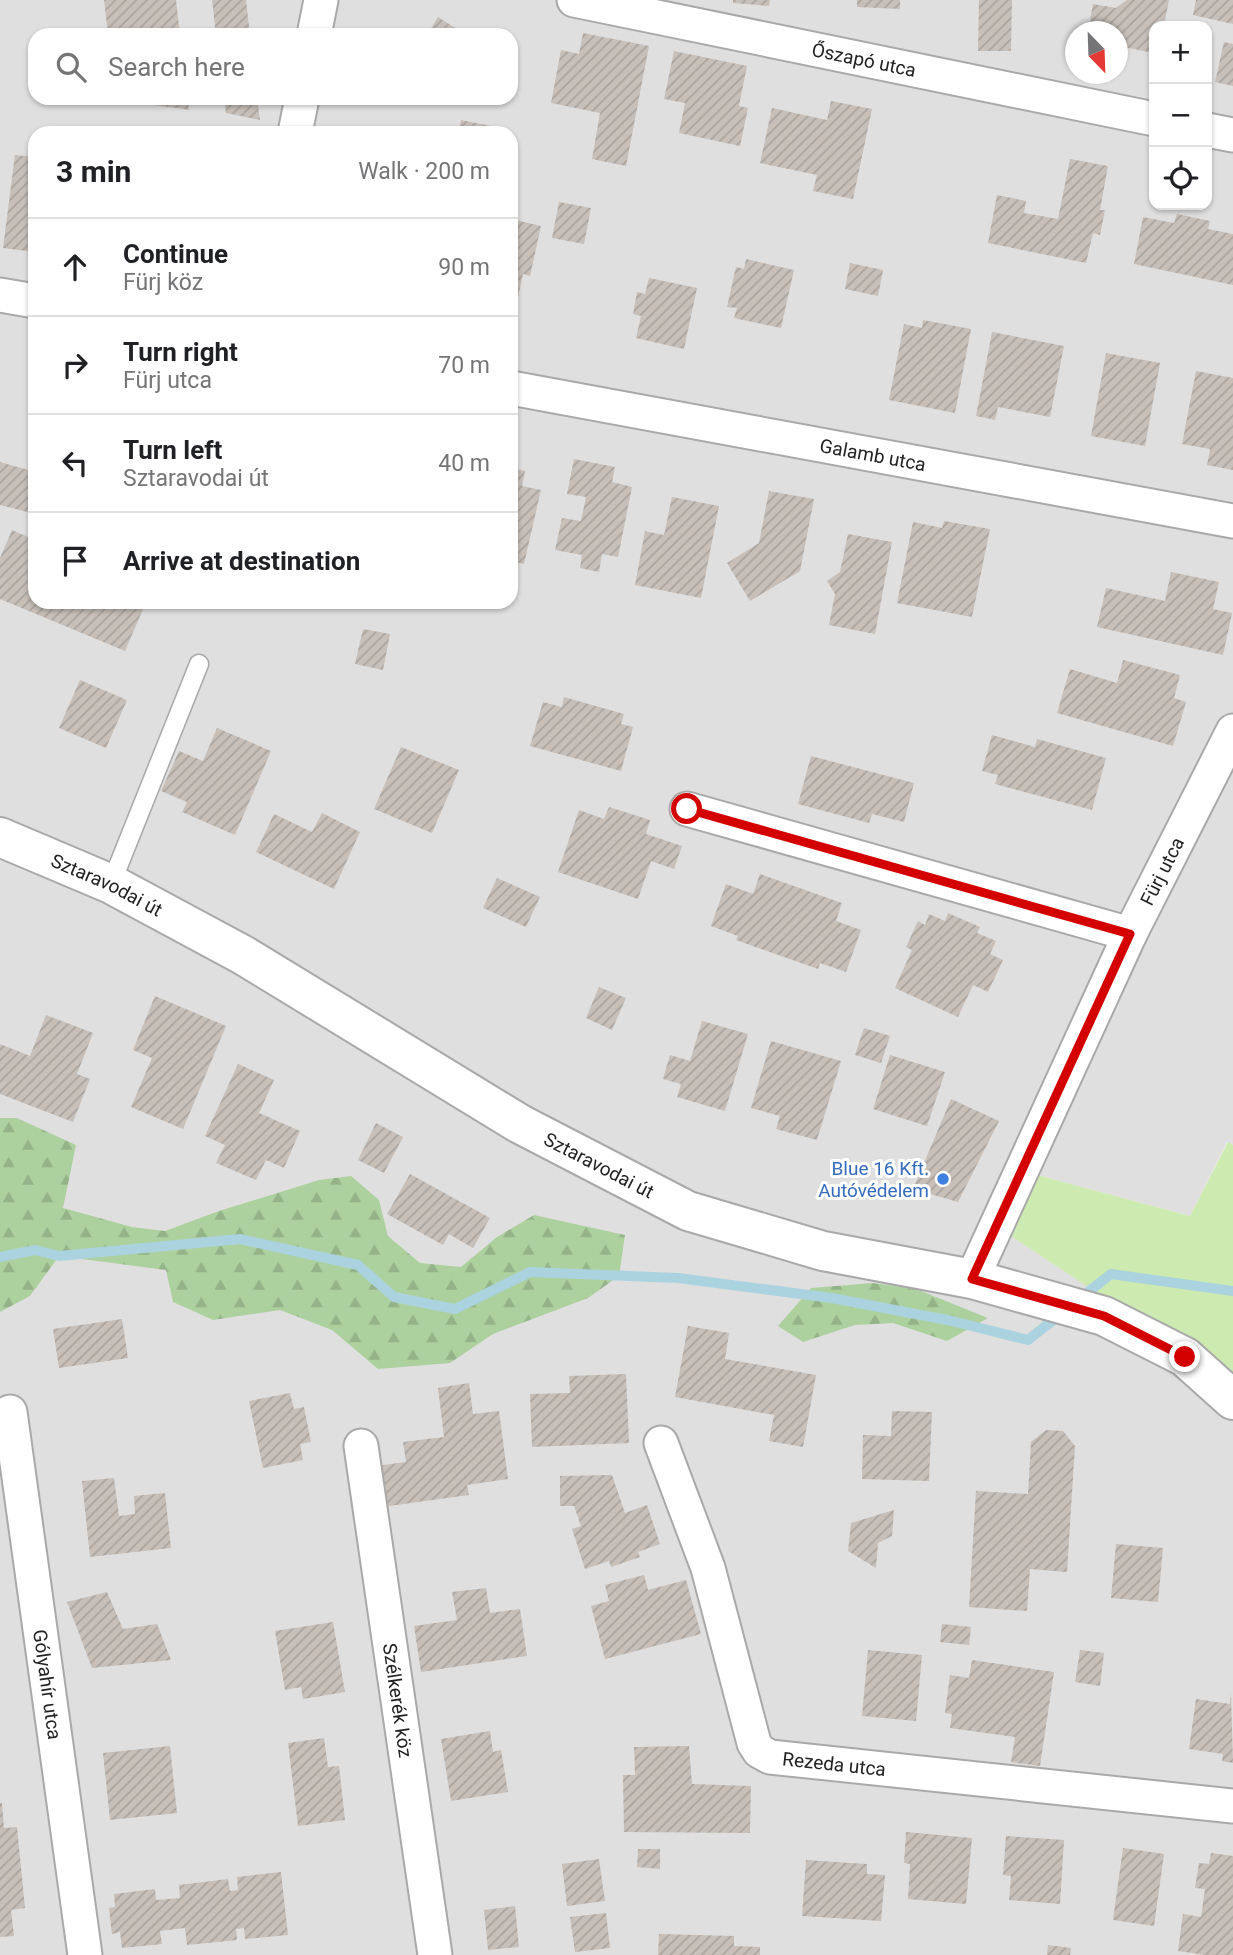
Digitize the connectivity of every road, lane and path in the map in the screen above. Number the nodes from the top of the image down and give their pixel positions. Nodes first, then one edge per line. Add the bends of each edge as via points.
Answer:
1 (321, 0) edge
2 (574, 0) edge
3 (315, 28) edge
4 (301, 105) edge
5 (1149, 118) edge
6 (296, 126) edge
7 (1212, 131) edge
8 (1233, 135) edge
9 (0, 295) edge
10 (28, 300) edge
11 (518, 389) edge
12 (1233, 521) edge
13 (199, 664) dead end
14 (1233, 731) edge
15 (687, 809) dead end
16 (0, 837) edge
17 (111, 884) junction
18 (1130, 934) junction
19 (979, 1281) junction
20 (1233, 1400) edge
21 (10, 1412) dead end
22 (662, 1443) dead end
23 (361, 1446) dead end
24 (1233, 1806) edge
25 (85, 1955) edge
26 (435, 1955) edge

1 - 3 street
2 - 5 street, Őszapó utca
4 - 6 street
7 - 8 street
9 - 10 street
11 - 12 street, Galamb utca
13 - 17 lane
14 - 18 street, Fürj utca
15 - 18 street
16 - 17 street, Sztaravodai út
17 - 19 street, Sztaravodai út via 243,955 520,1124 688,1211 823,1251
18 - 19 street, Fürj utca
19 - 20 street, Sztaravodai út via 1104,1316 1185,1357
21 - 25 street, Gólyahír utca
22 - 24 street, Rezeda utca via 708,1568 754,1743 760,1751 770,1757
23 - 26 street, Szélkerék köz

